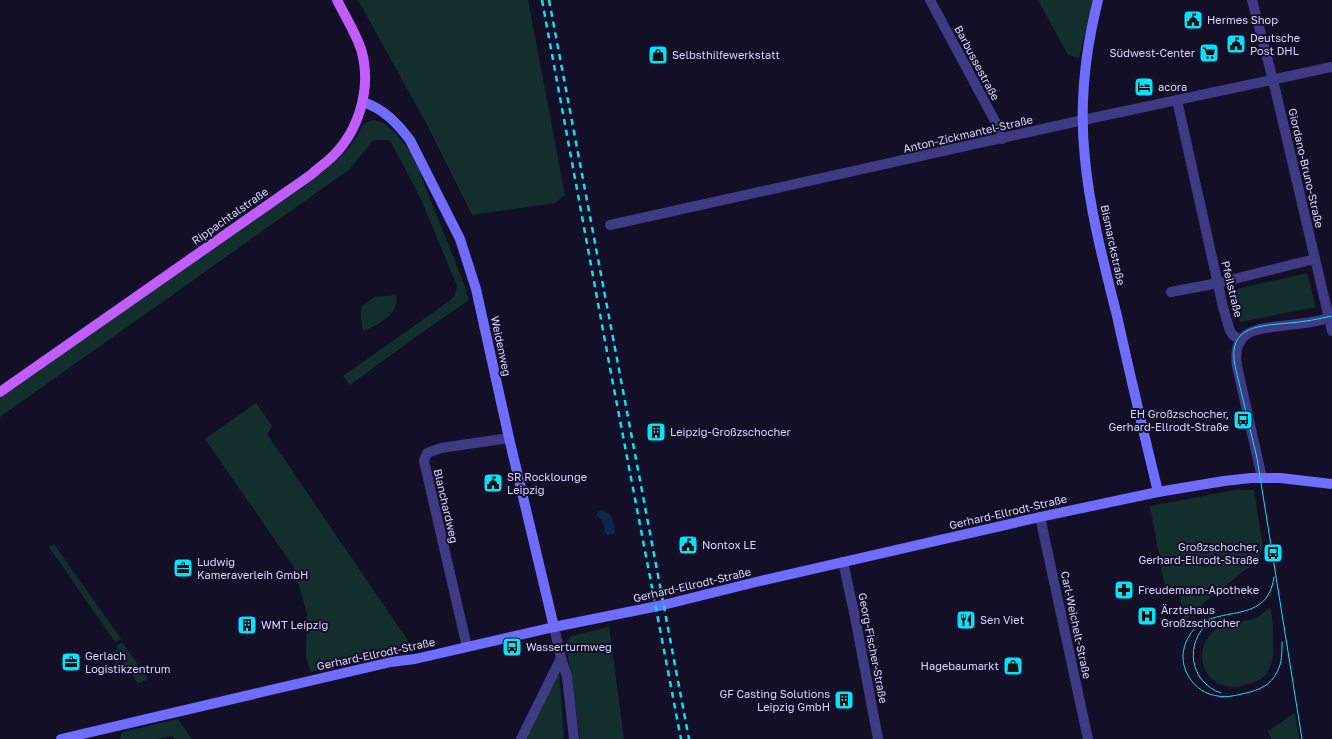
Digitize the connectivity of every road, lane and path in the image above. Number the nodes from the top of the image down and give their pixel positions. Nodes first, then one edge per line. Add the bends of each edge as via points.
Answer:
1 (337, 0) edge
2 (930, 0) edge
3 (1098, 0) edge
4 (1252, 0) edge
5 (1332, 67) edge
6 (1273, 80) junction
7 (1177, 100) junction
8 (363, 102) junction
9 (1083, 120) junction
10 (1002, 139) junction
11 (610, 225) dead end
12 (1315, 259) junction
13 (1218, 283) junction
14 (1171, 292) dead end
15 (1331, 318) edge
16 (1332, 331) edge
17 (1241, 341) junction
18 (0, 392) edge
19 (509, 438) junction
20 (1262, 478) junction
21 (1332, 484) edge
22 (1158, 492) junction
23 (1040, 517) junction
24 (843, 562) junction
25 (554, 627) junction
26 (467, 647) junction
27 (561, 658) junction
28 (61, 739) edge
29 (521, 739) edge
30 (574, 739) edge
31 (878, 739) edge
32 (1088, 739) edge

1 - 8 main road, Rippachtalstraße via 361,50 365,81
2 - 10 street, Barbussestraße via 995,121
3 - 9 main road, Bismarckstraße via 1088,48 1083,89
4 - 6 street, Giordano-Bruno-Straße
5 - 6 street, Anton-Zickmantel-Straße
6 - 7 street, Anton-Zickmantel-Straße
6 - 12 street, Giordano-Bruno-Straße
7 - 9 street, Anton-Zickmantel-Straße
7 - 13 street, Pfeilstraße
8 - 18 main road, Rippachtalstraße via 346,140 333,156 312,174
8 - 19 main road, Weidenweg via 387,114 410,140 460,239 476,289
9 - 10 street, Anton-Zickmantel-Straße
9 - 22 main road, Bismarckstraße via 1085,159 1092,206
10 - 11 street, Anton-Zickmantel-Straße
12 - 13 street
12 - 15 street, Giordano-Bruno-Straße
13 - 14 street
13 - 17 street, Pfeilstraße via 1230,331
15 - 16 street, Giordano-Bruno-Straße
15 - 17 street via 1258,329
17 - 20 street via 1237,350 1237,366
19 - 25 main road, Weidenweg
19 - 26 street, Blanchardweg via 441,448 427,453 424,461
20 - 21 main road, Gerhard-Ellrodt-Straße
20 - 22 main road, Gerhard-Ellrodt-Straße via 1224,481
22 - 23 main road, Gerhard-Ellrodt-Straße
23 - 24 main road, Gerhard-Ellrodt-Straße
23 - 32 street, Carl-Weichelt-Straße
24 - 25 main road, Gerhard-Ellrodt-Straße via 663,605
24 - 31 street, Georg-Fischer-Straße
25 - 26 main road, Gerhard-Ellrodt-Straße
25 - 27 street
26 - 28 main road, Gerhard-Ellrodt-Straße via 368,667
27 - 29 street
27 - 30 street via 567,677

